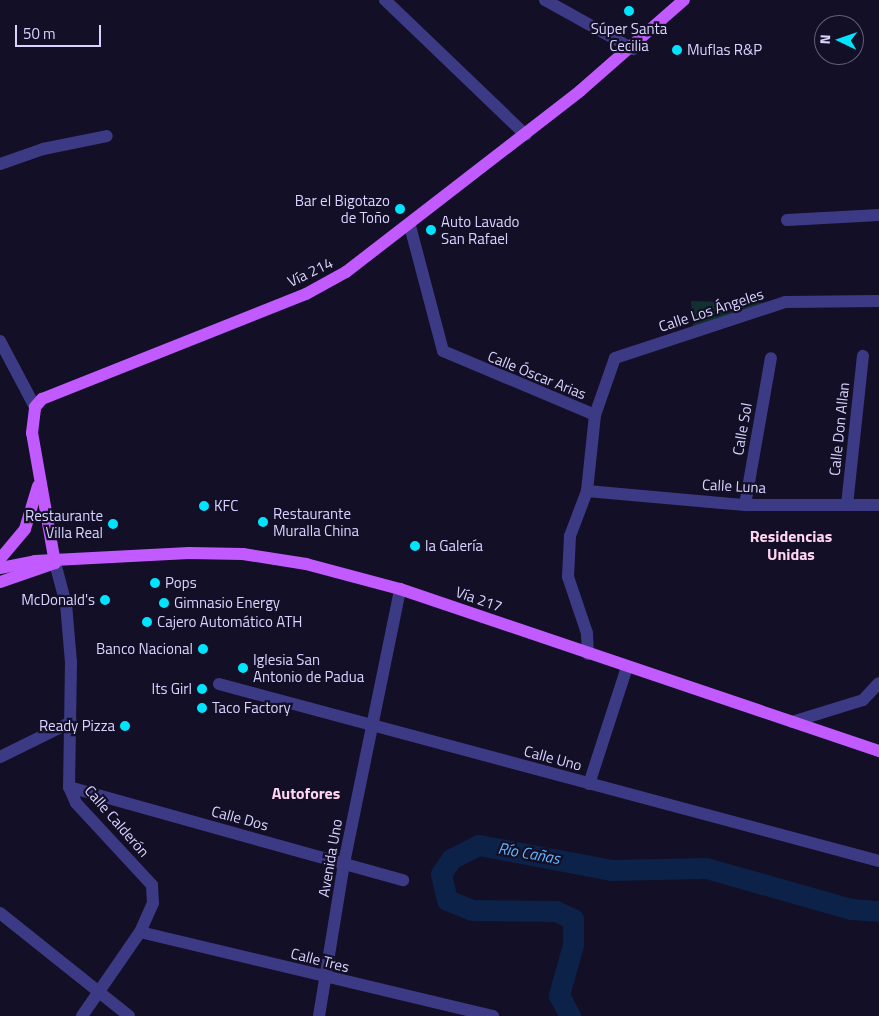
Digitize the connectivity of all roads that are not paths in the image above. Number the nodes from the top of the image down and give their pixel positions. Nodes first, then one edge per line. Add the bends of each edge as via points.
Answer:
1 (386, 0) edge
2 (545, 0) edge
3 (684, 0) edge
4 (633, 49) junction
5 (526, 135) junction
6 (107, 136) dead end
7 (0, 164) edge
8 (879, 215) edge
9 (788, 220) dead end
10 (410, 226) junction
11 (879, 301) edge
12 (0, 341) edge
13 (863, 356) dead end
14 (771, 358) dead end
15 (35, 407) junction
16 (595, 415) junction
17 (39, 481) junction
18 (587, 491) junction
19 (745, 505) junction
20 (847, 505) junction
21 (879, 505) edge
22 (0, 559) edge
23 (55, 563) junction
24 (0, 568) edge
25 (0, 582) edge
26 (400, 589) junction
27 (588, 654) junction
28 (627, 667) junction
29 (879, 683) edge
30 (219, 684) dead end
31 (71, 722) junction
32 (792, 722) junction
33 (371, 725) junction
34 (879, 751) edge
35 (0, 757) edge
36 (589, 784) junction
37 (69, 787) junction
38 (879, 861) edge
39 (344, 863) junction
40 (403, 880) dead end
41 (0, 912) edge
42 (140, 932) junction
43 (326, 978) junction
44 (99, 991) junction
45 (82, 1016) edge
46 (129, 1016) edge
47 (319, 1016) edge
48 (493, 1016) edge

1 - 5 street
2 - 4 street
3 - 4 main road, Vía 214
4 - 5 main road, Vía 214
5 - 10 main road, Vía 214
6 - 7 street via 44,149
8 - 9 street
10 - 15 main road, Vía 214 via 306,294 49,394
10 - 16 street, Calle Óscar Arias via 443,351
11 - 16 street, Calle Los Ángeles via 784,302 615,358
12 - 15 street
13 - 20 street, Calle Don Allan
14 - 19 street, Calle Sol
15 - 17 main road via 32,433
16 - 18 street, Calle Óscar Arias
17 - 22 main road via 25,528
17 - 23 main road
18 - 19 street, Calle Luna
18 - 27 street, Calle Óscar Arias via 570,536 568,577 587,632
19 - 20 street, Calle Luna
20 - 21 street, Calle Luna
23 - 24 main road via 35,561
23 - 25 main road
23 - 26 main road, Vía 217 via 126,556 243,554 306,564
23 - 31 street, Calle Calderón via 68,623
26 - 27 main road, Vía 217
26 - 33 street, Avenida Uno
27 - 28 main road, Vía 217
28 - 32 main road, Vía 217
28 - 36 street
29 - 32 street via 863,700
30 - 33 street, Calle Uno
31 - 35 street
31 - 37 street, Calle Calderón
32 - 34 main road, Vía 217
33 - 36 street, Calle Uno
33 - 39 street, Avenida Uno
36 - 38 street, Calle Uno
37 - 39 street, Calle Dos
37 - 42 street, Calle Calderón via 76,803 152,885 153,902
39 - 40 street, Calle Dos
39 - 43 street, Avenida Uno
41 - 44 street
42 - 43 street, Calle Tres
42 - 44 street, Calle Calderón
43 - 47 street, Avenida Uno
43 - 48 street, Calle Tres
44 - 45 street, Calle Calderón
44 - 46 street

